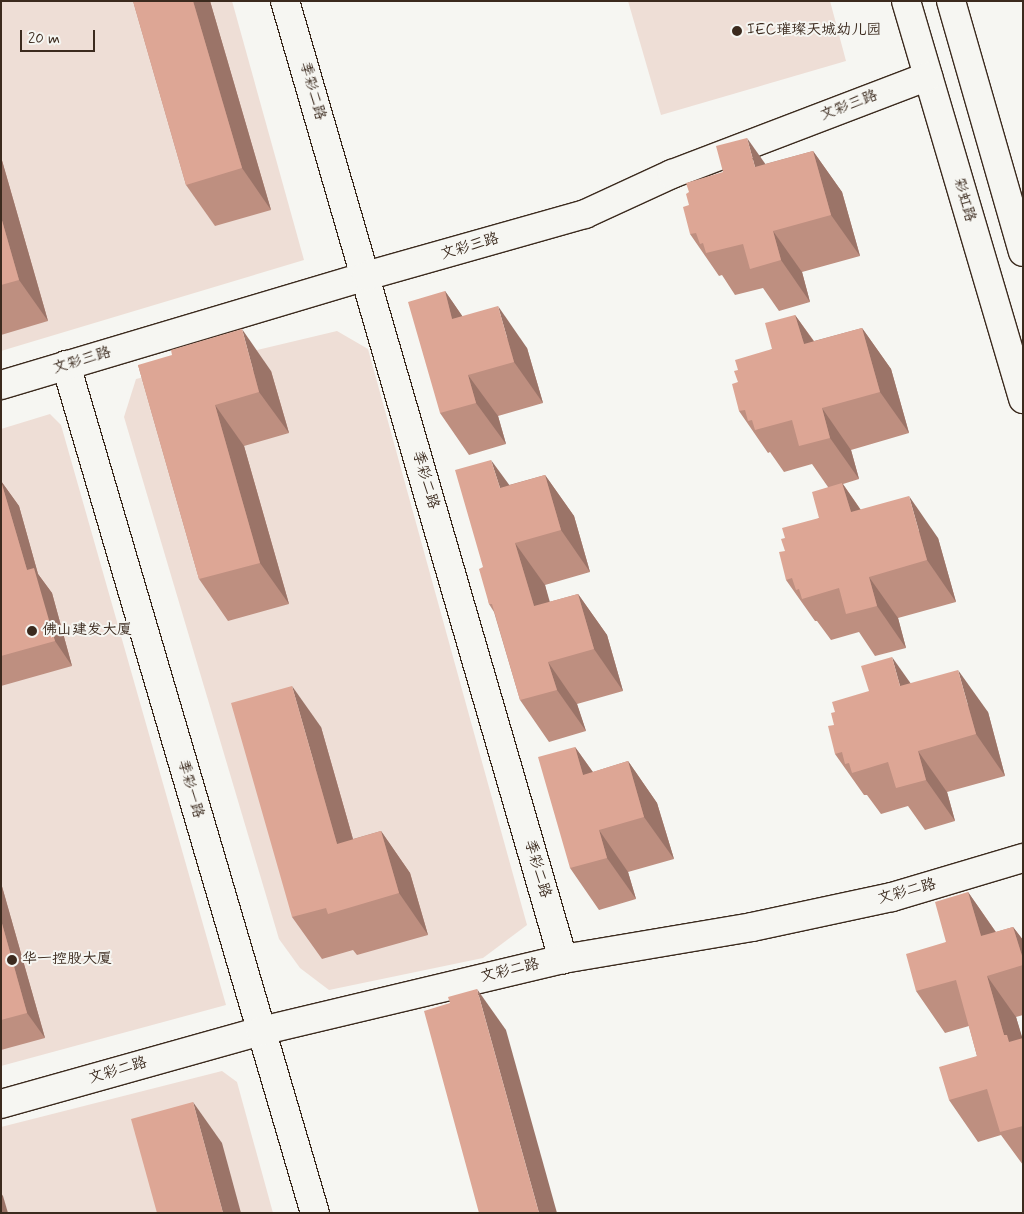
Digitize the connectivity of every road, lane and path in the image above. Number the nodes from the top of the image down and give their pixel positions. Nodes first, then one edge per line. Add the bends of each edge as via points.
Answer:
1 (285, 1) edge
2 (906, 1) edge
3 (951, 1) edge
4 (928, 76) junction
5 (1023, 252) edge
6 (366, 276) junction
7 (66, 366) junction
8 (1, 384) edge
9 (1023, 399) edge
10 (1023, 858) edge
11 (563, 959) junction
12 (261, 1030) junction
13 (1, 1104) edge
14 (315, 1213) edge

1 - 6 street, 季彩二路
2 - 4 street, 彩虹路
3 - 5 street
4 - 6 street, 文彩三路 via 672,174 584,214
4 - 9 street, 彩虹路
6 - 7 street, 文彩三路
6 - 11 street, 季彩二路
7 - 8 street, 文彩三路
7 - 12 street, 季彩一路
10 - 11 street, 文彩二路 via 892,897 752,927
11 - 12 street, 文彩二路
12 - 13 street, 文彩二路
12 - 14 street, 季彩一路

